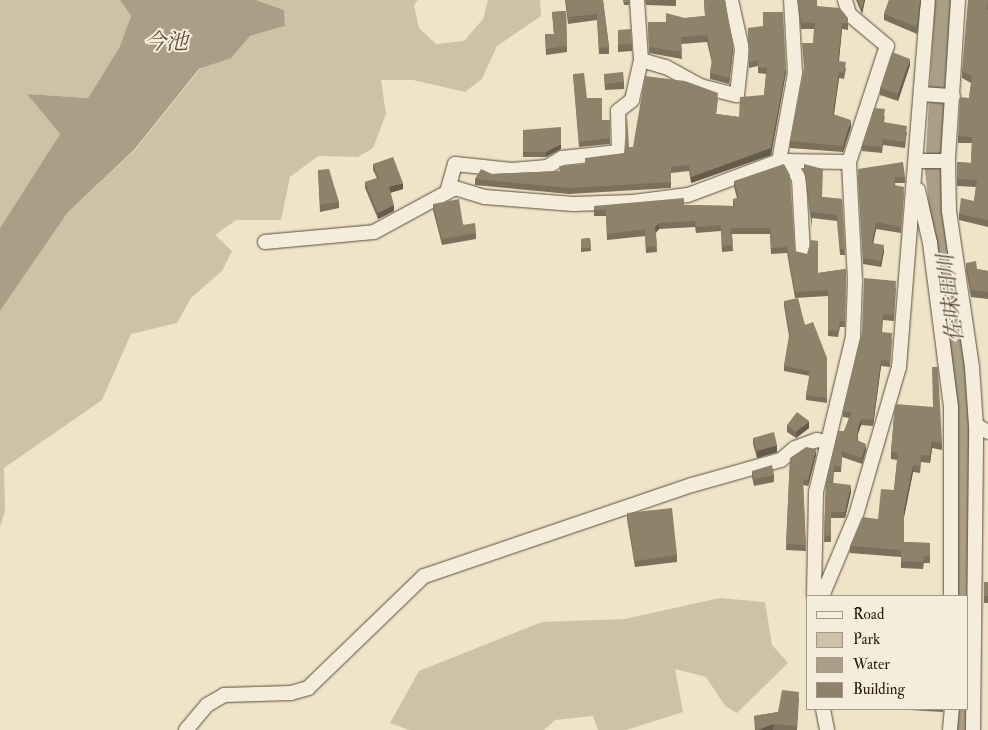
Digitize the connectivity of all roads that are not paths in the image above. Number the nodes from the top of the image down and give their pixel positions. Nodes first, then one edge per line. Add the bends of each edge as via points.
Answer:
1 (637, 0) edge
2 (730, 0) edge
3 (791, 0) edge
4 (845, 0) edge
5 (928, 0) edge
6 (958, 0) edge
7 (641, 60) junction
8 (923, 94) junction
9 (951, 96) junction
10 (784, 161) junction
11 (946, 161) junction
12 (848, 162) junction
13 (917, 165) junction
14 (447, 192) junction
15 (265, 242) dead end
16 (803, 253) edge
17 (976, 425) junction
18 (988, 432) edge
19 (826, 442) junction
20 (814, 595) edge
21 (822, 595) edge
22 (952, 595) edge
23 (823, 710) edge
24 (952, 710) edge
25 (186, 730) edge
26 (827, 730) edge
27 (950, 730) edge
28 (973, 730) edge

1 - 7 street
2 - 7 street via 742,49 737,95 700,86 666,67
3 - 10 street via 795,73
4 - 12 street via 849,14 887,46
5 - 8 street
6 - 9 street
7 - 14 street via 632,100 618,111 620,152 562,158 547,167 512,170 455,164
8 - 9 street
8 - 13 street
9 - 11 street
10 - 12 street
10 - 14 street via 688,195 633,202 573,204 486,197 456,188
10 - 16 street via 799,179
11 - 13 street
11 - 17 street via 949,211 972,367
12 - 19 street via 855,281 853,337
13 - 21 street via 899,367 856,515
13 - 22 street via 951,408
14 - 15 street via 374,232
17 - 18 street
17 - 28 street
19 - 20 street via 816,492
19 - 25 street via 809,443 781,460 692,484 424,576 308,688 291,693 224,695 207,704
23 - 26 street
24 - 27 street

